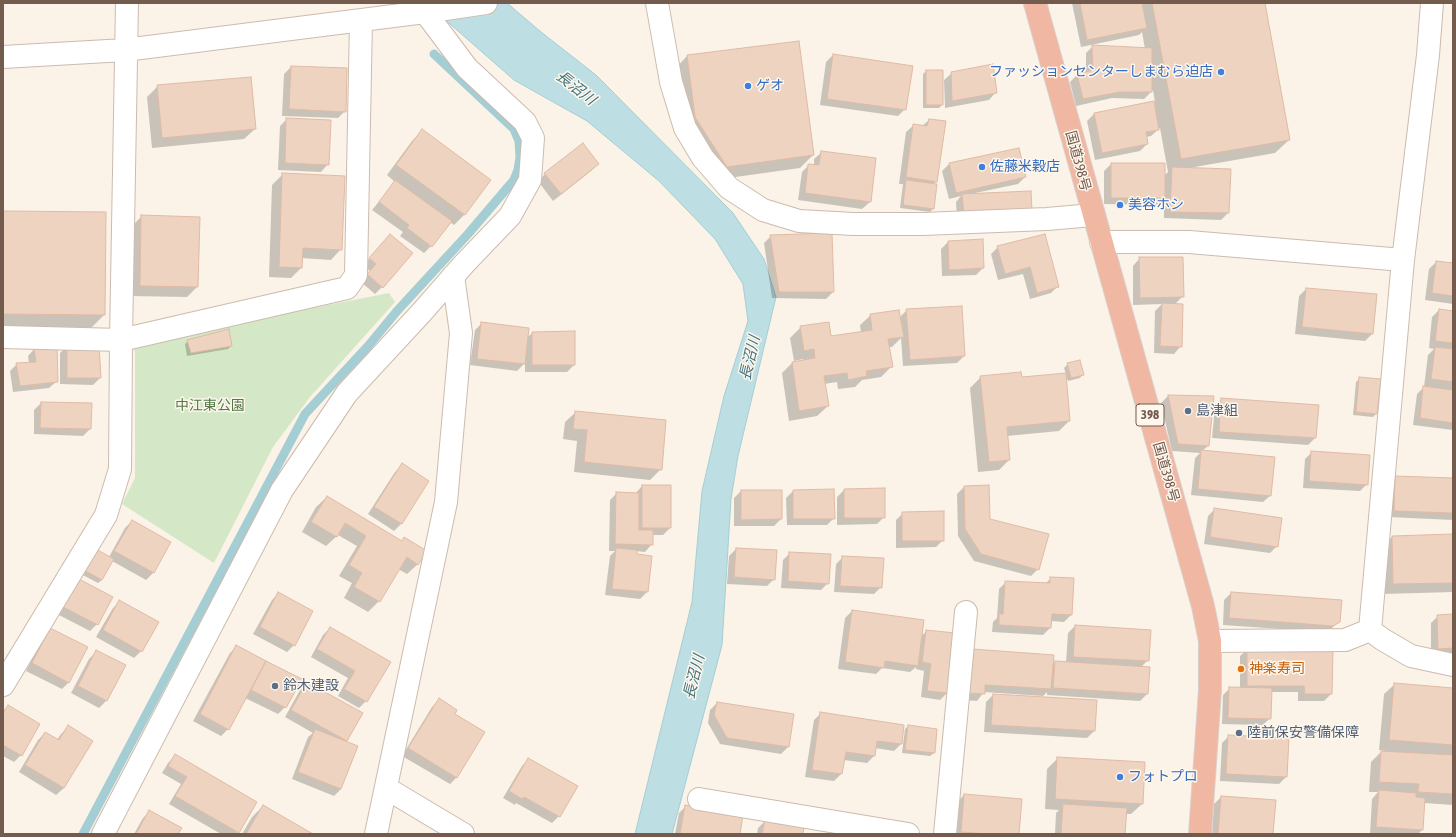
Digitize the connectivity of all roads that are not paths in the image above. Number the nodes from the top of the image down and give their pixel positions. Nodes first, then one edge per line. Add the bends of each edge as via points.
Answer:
1 (127, 3) edge
2 (486, 3) edge
3 (657, 3) edge
4 (1034, 3) edge
5 (1432, 3) edge
6 (425, 12) junction
7 (361, 20) junction
8 (125, 50) junction
9 (3, 57) edge
10 (1093, 215) junction
11 (1101, 242) junction
12 (1403, 260) junction
13 (453, 276) junction
14 (3, 337) edge
15 (121, 340) junction
16 (966, 612) dead end
17 (1370, 630) junction
18 (1210, 641) junction
19 (1453, 665) edge
20 (3, 684) edge
21 (386, 788) junction
22 (699, 799) dead end
23 (103, 834) edge
24 (376, 834) edge
25 (463, 834) edge
26 (908, 834) edge
27 (945, 834) edge
28 (1200, 834) edge

1 - 8 street
2 - 6 street
3 - 10 street via 671,82 685,128 703,158 729,188 763,210 799,221 854,224 923,224
4 - 10 highway, 国道398号 / 398
5 - 12 street
6 - 7 street
6 - 13 street via 467,68 525,122 533,138 530,180 510,216
7 - 8 street
7 - 15 street via 356,275 347,288
8 - 9 street
8 - 15 street
10 - 11 highway, 国道398号 / 398
11 - 12 street via 1189,242
11 - 18 highway, 国道398号 / 398 via 1190,554
12 - 17 street
13 - 21 street via 461,333 446,502
13 - 23 street via 347,393 282,490
14 - 15 street
15 - 20 street via 120,469 106,515
16 - 27 street
17 - 18 street via 1345,640
17 - 19 street via 1411,656
18 - 28 highway, 国道398号 / 398
21 - 24 street
21 - 25 street
22 - 26 street

